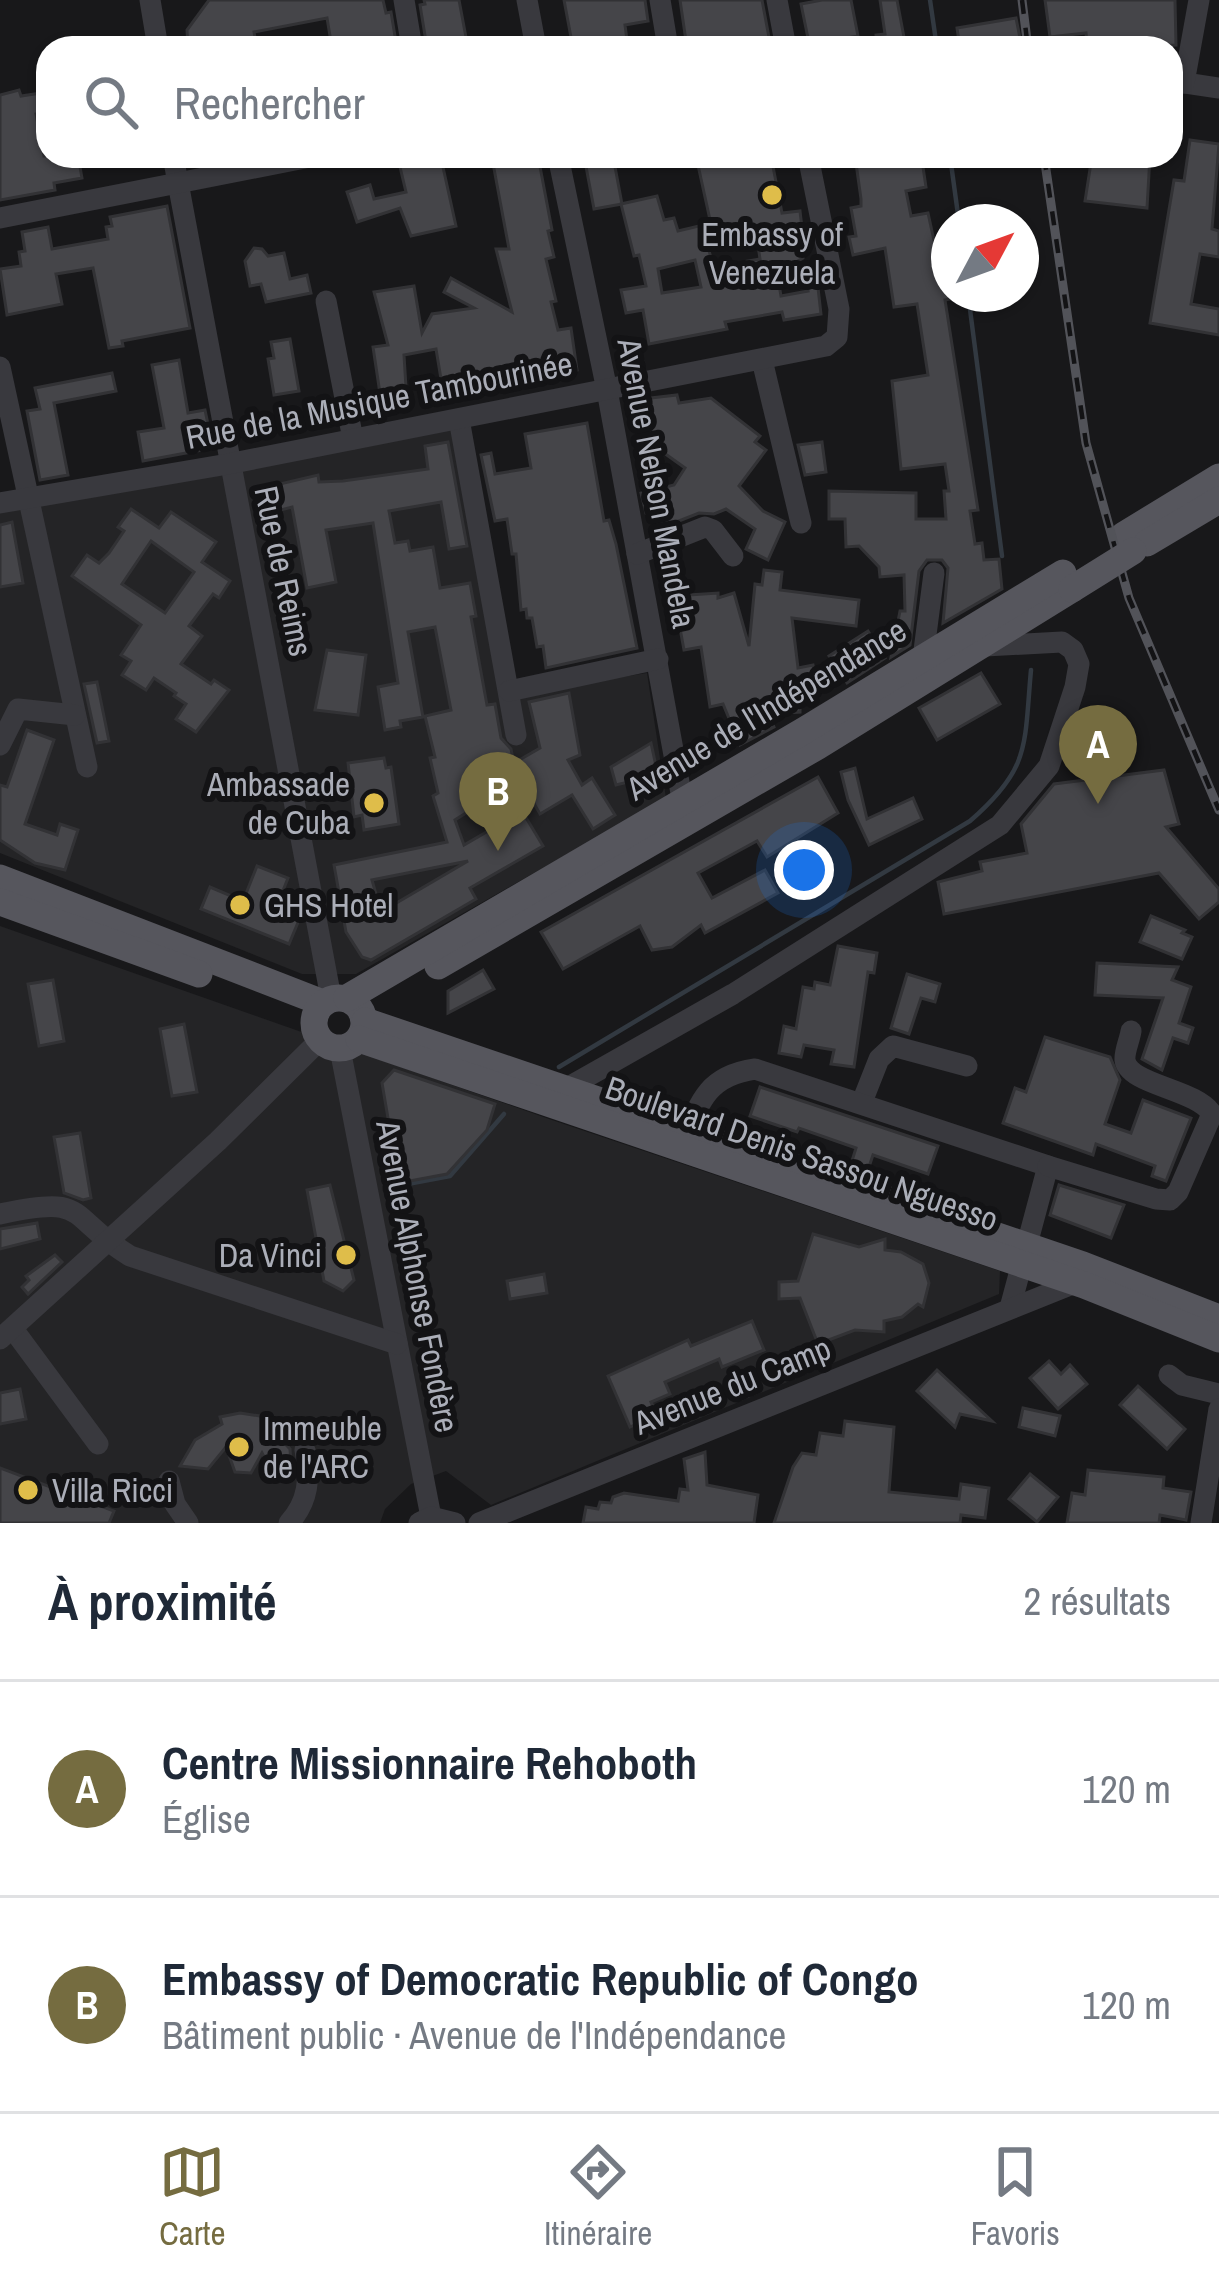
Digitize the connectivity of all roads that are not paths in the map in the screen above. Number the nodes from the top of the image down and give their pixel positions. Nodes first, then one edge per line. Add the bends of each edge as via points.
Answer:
1 (150, 0) edge
2 (404, 0) edge
3 (527, 0) edge
4 (660, 0) edge
5 (777, 0) edge
6 (1199, 0) edge
7 (156, 36) edge
8 (410, 36) edge
9 (534, 36) edge
10 (666, 36) edge
11 (784, 36) edge
12 (1183, 60) edge
13 (1183, 83) edge
14 (1219, 88) edge
15 (174, 168) edge
16 (248, 168) edge
17 (561, 168) edge
18 (810, 168) edge
19 (176, 181) junction
20 (0, 218) edge
21 (326, 301) dead end
22 (762, 360) junction
23 (0, 367) edge
24 (607, 390) junction
25 (459, 419) junction
26 (353, 440) junction
27 (228, 464) junction
28 (1219, 477) edge
29 (30, 498) junction
30 (1219, 500) edge
31 (0, 503) edge
32 (801, 523) dead end
33 (1129, 543) junction
34 (637, 554) junction
35 (734, 556) dead end
36 (934, 573) dead end
37 (1068, 581) junction
38 (978, 647) junction
39 (923, 658) junction
40 (658, 659) junction
41 (509, 691) junction
42 (75, 715) junction
43 (516, 735) dead end
44 (0, 745) edge
45 (87, 766) dead end
46 (684, 812) junction
47 (0, 878) edge
48 (0, 902) edge
49 (340, 1019) junction
50 (1131, 1031) dead end
51 (967, 1066) dead end
52 (567, 1088) junction
53 (862, 1102) junction
54 (685, 1140) junction
55 (1048, 1166) junction
56 (0, 1214) edge
57 (109, 1243) junction
58 (1026, 1257) junction
59 (1088, 1277) junction
60 (1010, 1308) junction
61 (1219, 1318) edge
62 (6, 1334) edge
63 (1219, 1339) edge
64 (397, 1344) junction
65 (1169, 1375) dead end
66 (1219, 1394) edge
67 (1219, 1409) edge
68 (98, 1444) dead end
69 (305, 1450) dead end
70 (169, 1481) dead end
71 (425, 1520) edge
72 (188, 1523) edge
73 (289, 1523) edge
74 (455, 1523) edge
75 (479, 1523) edge
76 (1201, 1523) edge

1 - 7 street
2 - 8 street
3 - 9 street
4 - 10 street
5 - 11 street
6 - 12 street
13 - 14 street
15 - 19 street, Rue de Reims
16 - 19 street
17 - 24 street, Avenue Nelson Mandela
18 - 22 street, Rue de la Musique Tambourinée via 839,309 837,337
19 - 20 street
19 - 27 street, Rue de Reims
21 - 26 street
22 - 24 street, Rue de la Musique Tambourinée
22 - 32 street
23 - 29 street
24 - 25 street, Rue de la Musique Tambourinée
24 - 34 street, Avenue Nelson Mandela
25 - 26 street, Rue de la Musique Tambourinée
25 - 41 street
26 - 27 street, Rue de la Musique Tambourinée
27 - 29 street, Rue de la Musique Tambourinée
27 - 49 street, Rue de Reims
28 - 33 main road, Avenue de l'Indépendance
29 - 31 street, Rue de la Musique Tambourinée
29 - 42 street
30 - 33 main road, Avenue de l'Indépendance
33 - 37 main road, Avenue de l'Indépendance, bridge
34 - 35 street via 705,527
34 - 40 street, Avenue Nelson Mandela
36 - 39 street
37 - 38 main road, Avenue de l'Indépendance
37 - 39 main road, Avenue de l'Indépendance
38 - 46 main road, Avenue de l'Indépendance
38 - 52 street via 1062,642 1078,664 1049,766 1000,825
39 - 46 main road, Avenue de l'Indépendance
40 - 41 street
40 - 46 street, Avenue Nelson Mandela
41 - 43 street
42 - 44 street via 18,709
42 - 45 street
46 - 49 main road, Avenue de l'Indépendance
47 - 49 main road
48 - 49 main road
49 - 52 main road, Boulevard Denis Sassou Nguesso
49 - 54 main road, Boulevard Denis Sassou Nguesso
49 - 57 street
49 - 64 street, Avenue Alphonse Fondère
50 - 55 street via 1129,1068 1202,1101 1212,1114 1178,1192 1156,1199
51 - 53 street via 893,1046
52 - 54 main road, Boulevard Denis Sassou Nguesso
53 - 54 street via 741,1071 706,1091
53 - 55 street
54 - 58 main road, Boulevard Denis Sassou Nguesso
55 - 58 street
56 - 57 street via 56,1204 87,1218
57 - 62 street
57 - 64 street
58 - 59 main road, Boulevard Denis Sassou Nguesso
58 - 60 street
59 - 60 street, Avenue du Camp
59 - 61 main road, Boulevard Denis Sassou Nguesso
59 - 63 main road, Boulevard Denis Sassou Nguesso
60 - 75 street, Avenue du Camp
62 - 68 street
64 - 71 street, Avenue Alphonse Fondère
65 - 66 street
67 - 76 street
69 - 73 street via 306,1497
70 - 72 street
71 - 74 street

